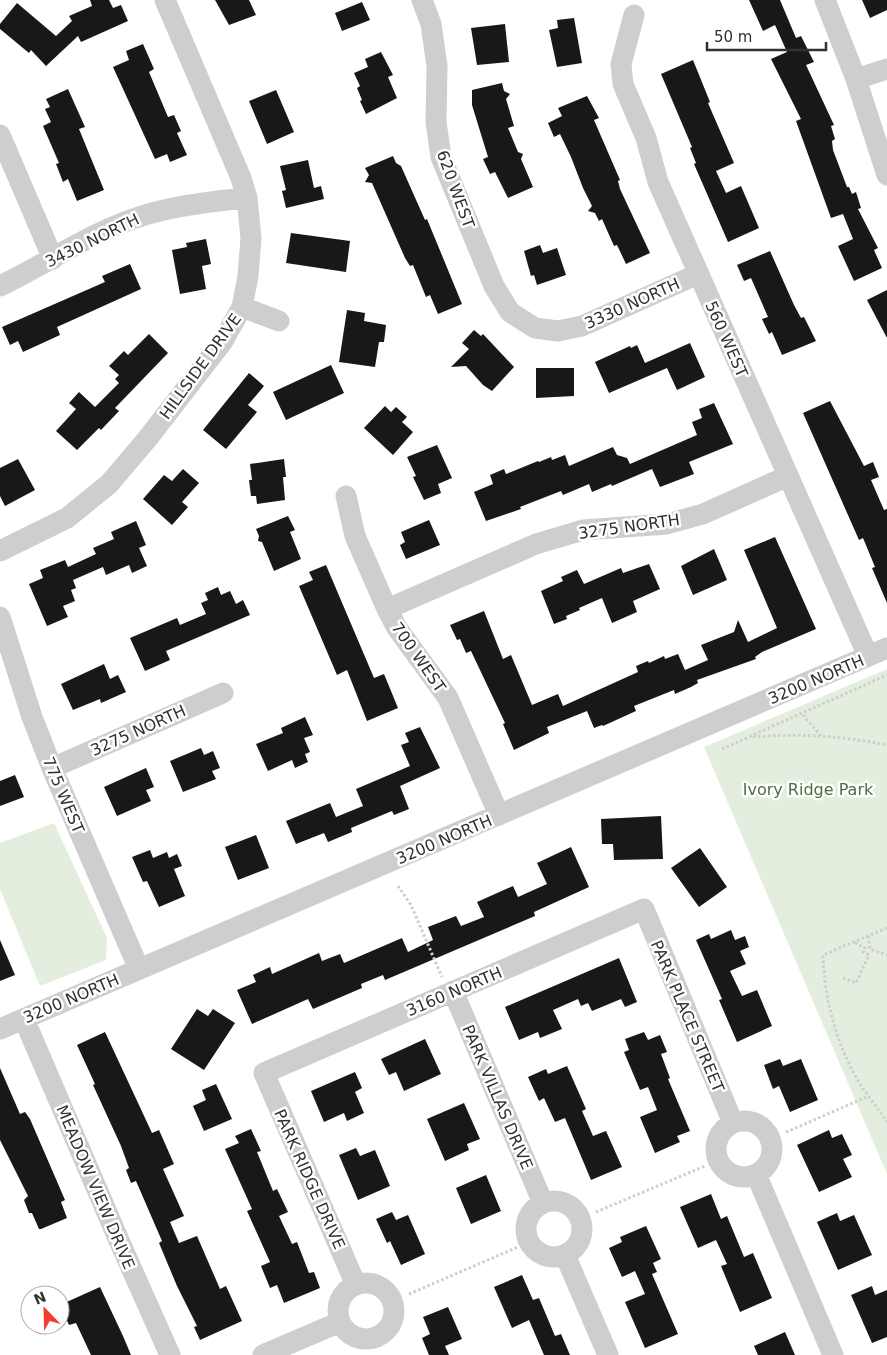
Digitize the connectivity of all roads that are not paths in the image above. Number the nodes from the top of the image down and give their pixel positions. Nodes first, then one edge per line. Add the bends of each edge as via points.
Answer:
1 (165, 0) edge
2 (422, 0) edge
3 (825, 0) edge
4 (634, 15) dead end
5 (887, 69) edge
6 (856, 79) junction
7 (0, 135) edge
8 (887, 175) edge
9 (247, 198) junction
10 (53, 259) junction
11 (698, 274) junction
12 (0, 286) edge
13 (242, 307) junction
14 (279, 321) dead end
15 (535, 328) joint
16 (788, 476) junction
17 (346, 496) dead end
18 (0, 551) edge
19 (387, 609) junction
20 (0, 617) edge
21 (878, 652) edge
22 (223, 693) dead end
23 (52, 768) junction
24 (499, 815) junction
25 (644, 909) joint
26 (139, 969) junction
27 (448, 984) junction
28 (24, 1018) junction
29 (0, 1029) edge
30 (264, 1073) joint
31 (733, 1123) junction
32 (756, 1174) junction
33 (543, 1203) junction
34 (566, 1255) junction
35 (356, 1285) junction
36 (340, 1322) junction
37 (381, 1346) edge
38 (170, 1355) edge
39 (263, 1355) edge
40 (608, 1355) edge
41 (833, 1355) edge

1 - 9 street, HILLSIDE DRIVE
2 - 15 street, 620 WEST via 431,24 437,66 436,122 441,157 494,286 510,312
3 - 6 street
4 - 11 street, 560 WEST via 621,64 623,84 646,138 658,182
5 - 6 street
6 - 8 street
7 - 10 street
9 - 10 street, 3430 NORTH via 209,201 144,215 98,234
9 - 13 street, HILLSIDE DRIVE via 251,238
10 - 12 street, 3430 NORTH
11 - 15 street, 3330 NORTH via 582,326 558,331
11 - 16 street, 560 WEST
13 - 14 street
13 - 18 street, HILLSIDE DRIVE via 217,348 108,484 67,518
16 - 19 street, 3275 NORTH via 703,514 667,524 583,530 536,544
16 - 21 street, 560 WEST
17 - 19 street, 700 WEST via 355,536
19 - 24 street, 700 WEST via 402,636 448,698
20 - 23 street, 775 WEST
21 - 24 street, 3200 NORTH
22 - 23 street, 3275 NORTH
23 - 26 street, 775 WEST
24 - 26 street, 3200 NORTH
25 - 27 street, 3160 NORTH
25 - 31 street, PARK PLACE STREET
26 - 28 street, 3200 NORTH
27 - 30 street, 3160 NORTH
27 - 33 street, PARK VILLAS DRIVE
28 - 29 street, 3200 NORTH
28 - 38 street, MEADOW VIEW DRIVE
30 - 35 street, PARK RIDGE DRIVE
31 - 32 street via 753,1122 764,1128 771,1140 770,1160
31 - 32 street via 717,1140 720,1164 740,1176
32 - 41 street
33 - 34 street via 565,1203 580,1218 580,1240
33 - 34 street via 527,1220 530,1244 550,1257
34 - 40 street
35 - 36 street via 340,1300
35 - 37 street via 371,1283 390,1297 394,1312
36 - 37 street via 351,1335
36 - 39 street

